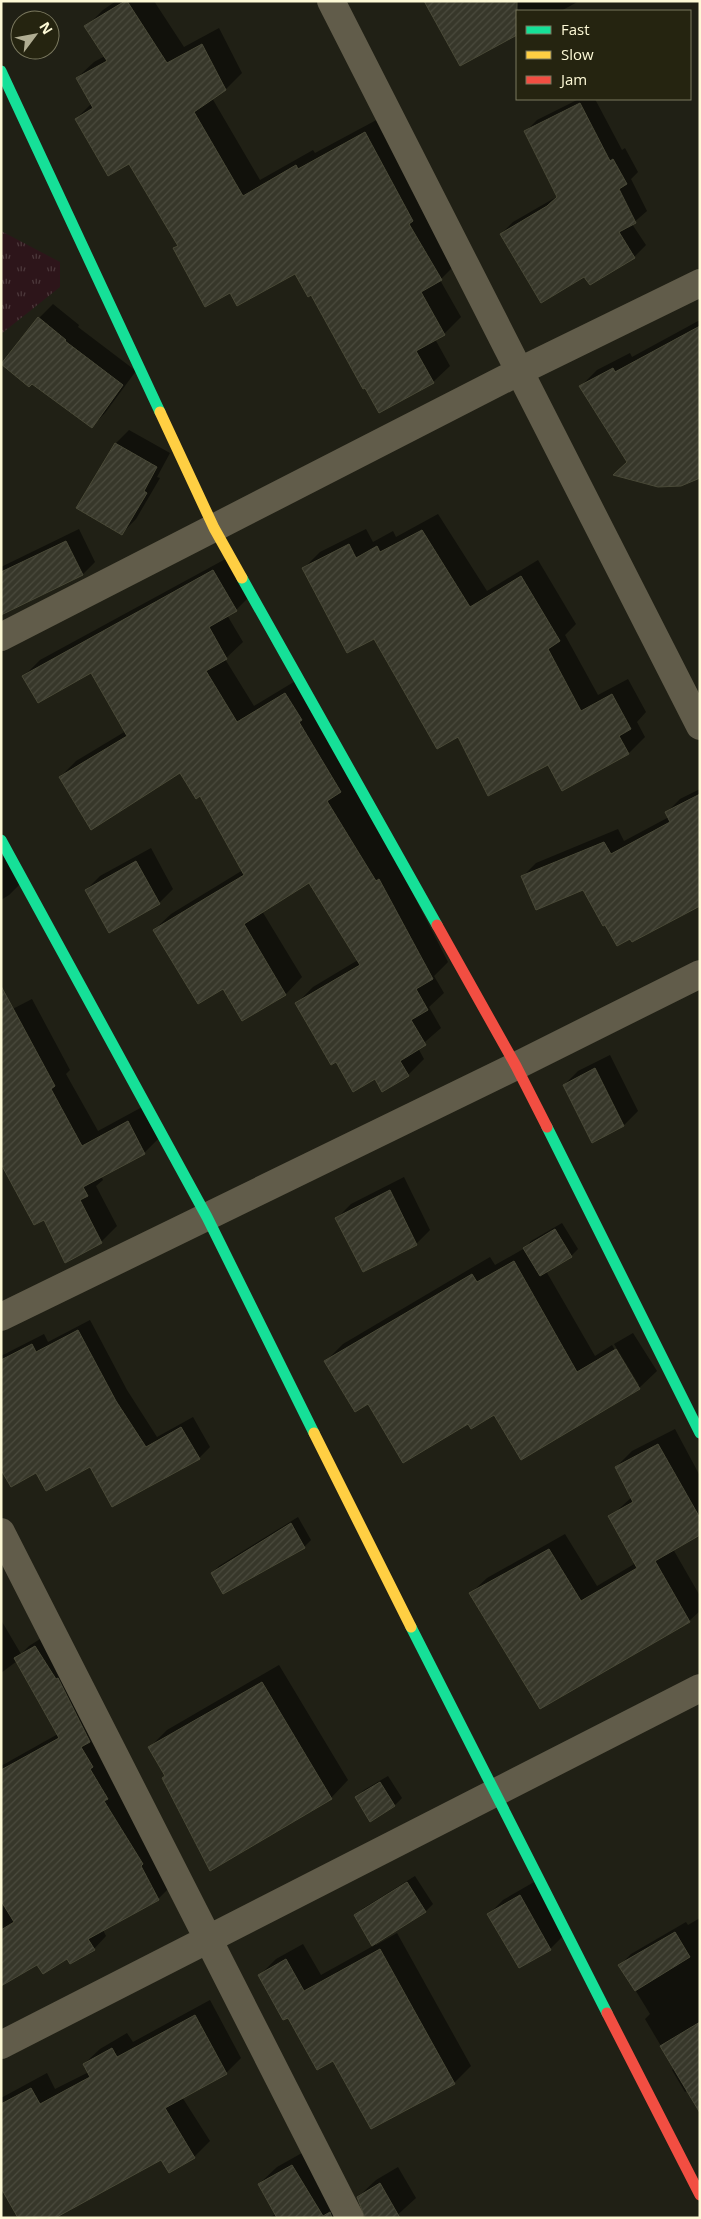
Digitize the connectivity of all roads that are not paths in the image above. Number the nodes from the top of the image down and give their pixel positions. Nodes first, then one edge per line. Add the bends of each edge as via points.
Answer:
1 (330, 1) edge
2 (1, 72) edge
3 (700, 283) edge
4 (520, 371) junction
5 (214, 528) junction
6 (1, 637) edge
7 (700, 726) edge
8 (1, 840) edge
9 (700, 974) edge
10 (516, 1066) junction
11 (207, 1218) junction
12 (1, 1317) edge
13 (700, 1433) edge
14 (1, 1532) edge
15 (700, 1688) edge
16 (494, 1793) junction
17 (207, 1940) junction
18 (1, 2045) edge
19 (700, 2195) edge
20 (350, 2218) edge

1 - 4 street
2 - 5 street
3 - 4 street
4 - 5 street
4 - 7 street
5 - 6 street
5 - 10 street
8 - 11 street
9 - 10 street
10 - 11 street
10 - 13 street
11 - 12 street
11 - 16 street
14 - 17 street
15 - 16 street
16 - 17 street
16 - 19 street
17 - 18 street
17 - 20 street

